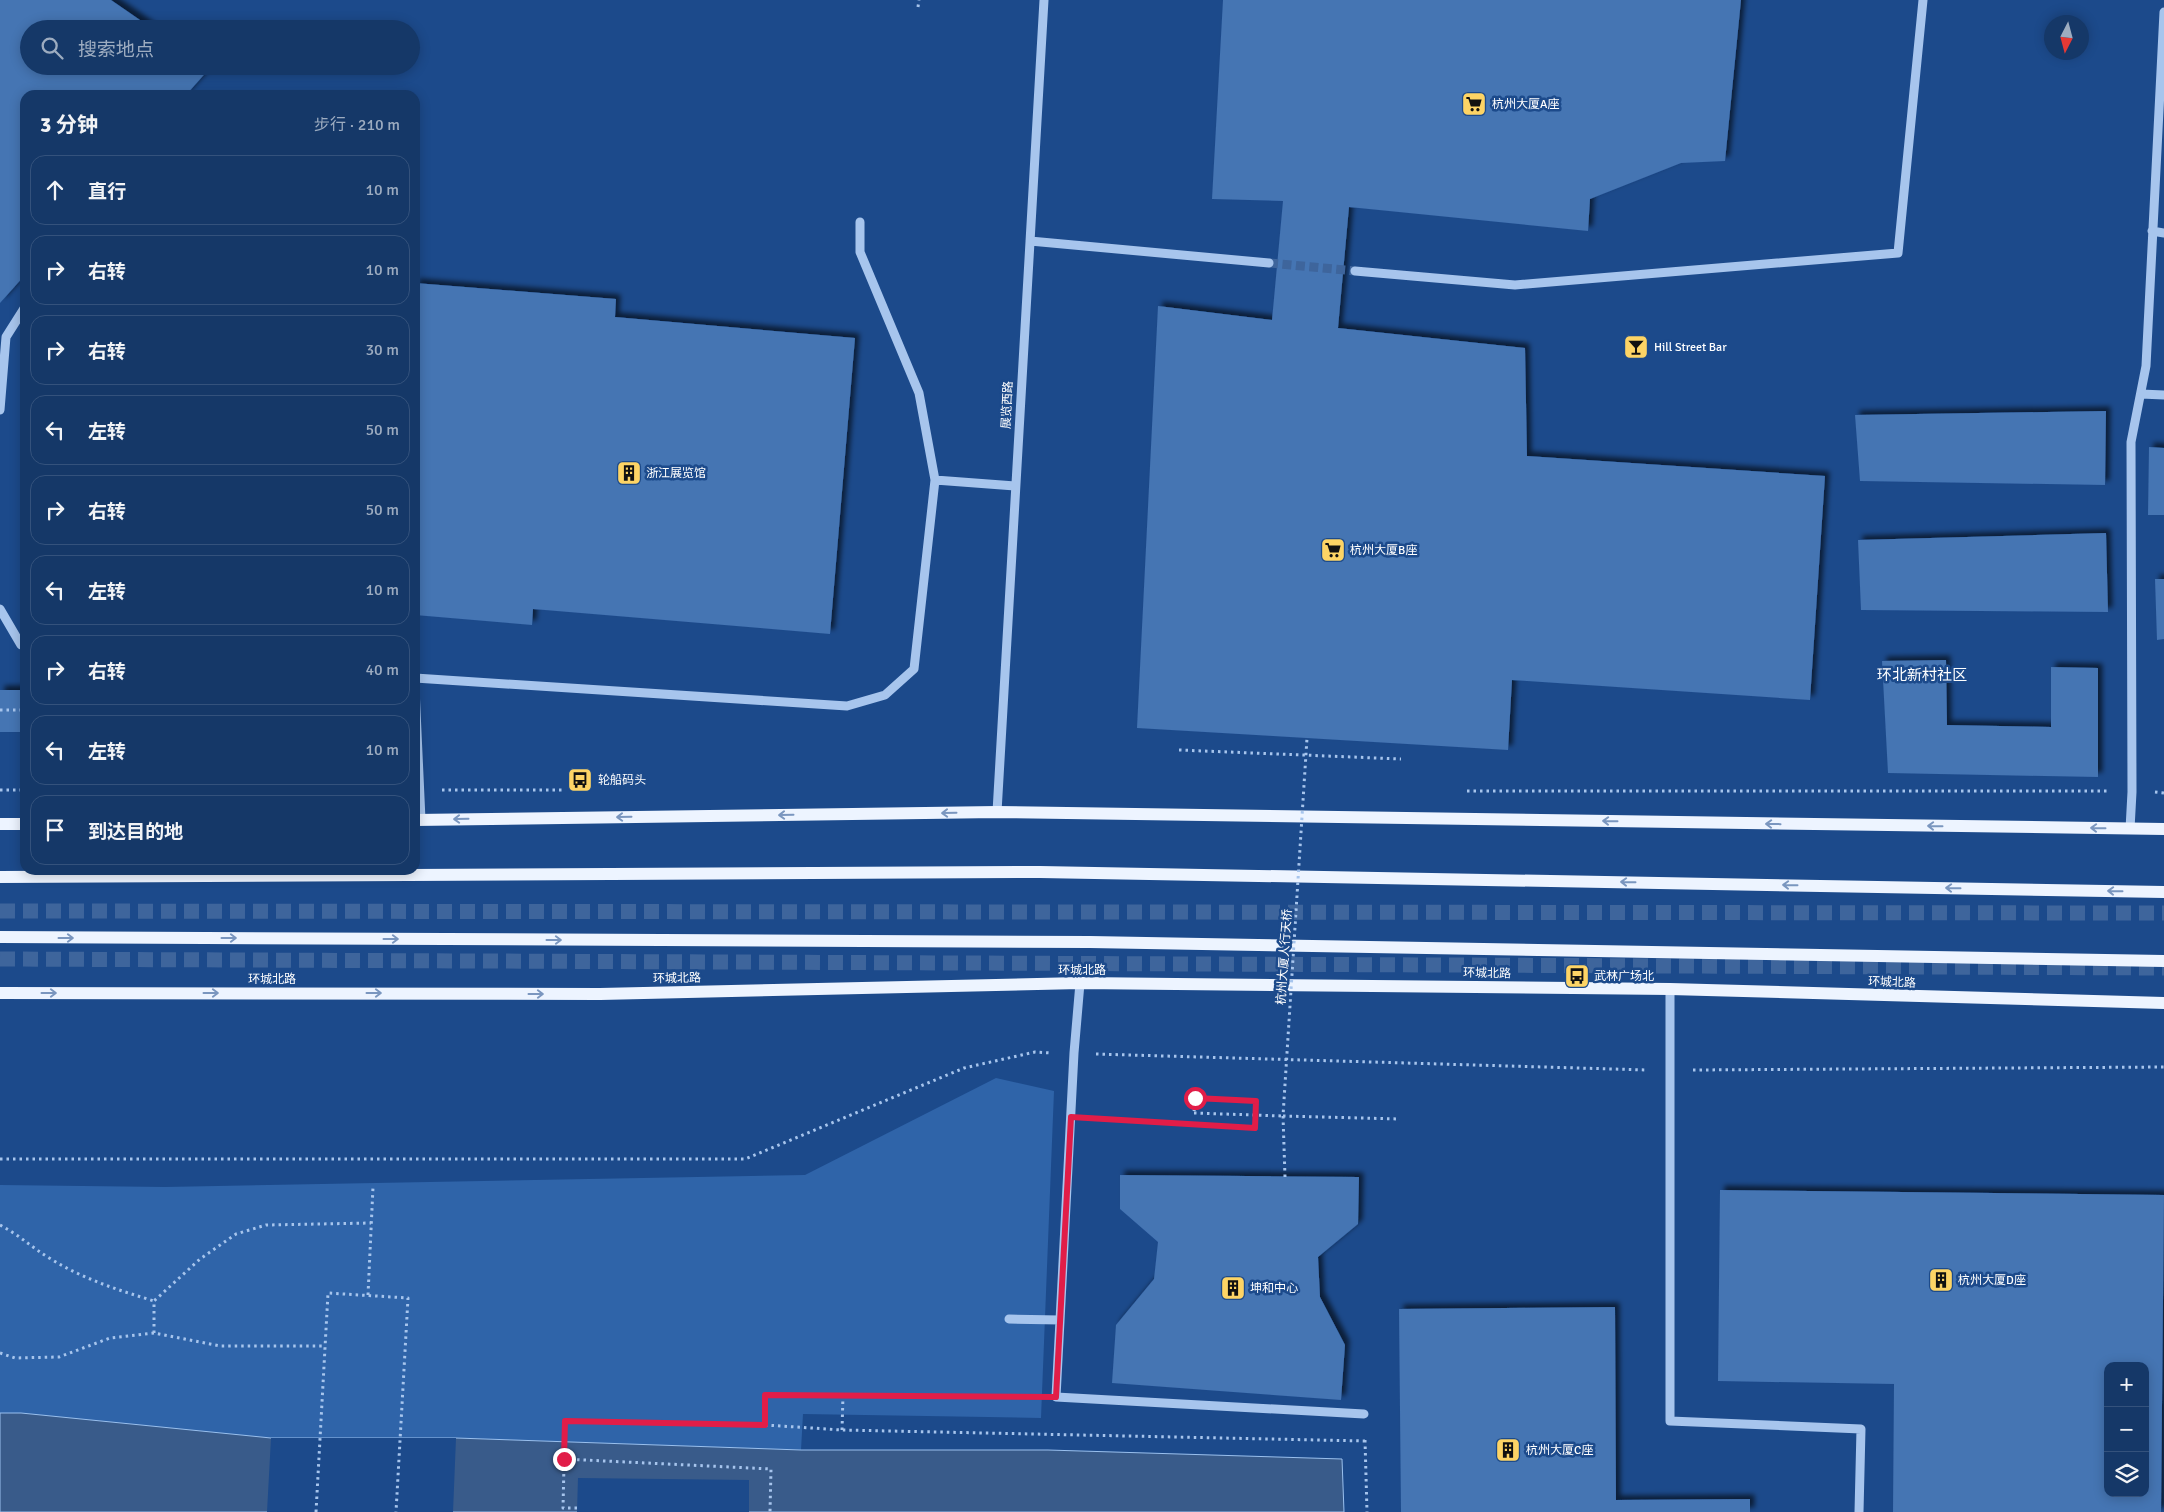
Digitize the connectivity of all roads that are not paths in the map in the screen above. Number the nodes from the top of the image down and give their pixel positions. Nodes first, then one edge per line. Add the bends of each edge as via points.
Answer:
1 (1044, 0) edge
2 (1923, 0) edge
3 (2164, 12) edge
4 (860, 222) dead end
5 (2152, 231) junction
6 (2164, 232) edge
7 (1030, 241) junction
8 (1269, 263) tunnel mouth
9 (1355, 271) tunnel mouth
10 (20, 315) edge
11 (2141, 394) junction
12 (2164, 395) edge
13 (0, 410) edge
14 (935, 480) junction
15 (1015, 486) junction
16 (0, 609) edge
17 (20, 643) edge
18 (420, 678) edge
19 (998, 812) junction
20 (420, 820) edge
21 (0, 824) edge
22 (20, 824) edge
23 (2130, 829) junction
24 (2164, 829) edge
25 (416, 875) edge
26 (420, 875) edge
27 (0, 877) edge
28 (2164, 892) edge
29 (0, 938) edge
30 (2164, 961) edge
31 (1080, 983) junction
32 (1670, 989) junction
33 (0, 993) edge
34 (2164, 1003) edge
35 (1009, 1319) dead end
36 (1060, 1320) junction
37 (1364, 1414) dead end
38 (1859, 1512) edge

1 - 7 street, 展览西路
2 - 9 street via 1898,253 1515,285
3 - 5 street
4 - 14 street via 860,252 919,392
5 - 6 street
5 - 11 street via 2146,366
7 - 8 street
7 - 15 street, 展览西路
10 - 13 street via 6,337
11 - 12 street
11 - 23 street via 2131,442
14 - 15 street
14 - 18 street via 914,669 885,695 847,706
15 - 19 street, 展览西路
16 - 17 street
19 -> 20 main road
23 -> 19 main road
21 - 22 main road
23 - 24 main road
25 -> 27 main road
28 -> 26 main road via 1040,872
29 -> 30 main road, 环城北路 via 1090,942
31 - 32 main road, 环城北路
33 -> 31 main road, 环城北路 via 600,994
31 - 36 street
32 - 34 main road, 环城北路
32 - 38 street via 1670,1421 1861,1429
35 - 36 street
36 - 37 street via 1056,1397

